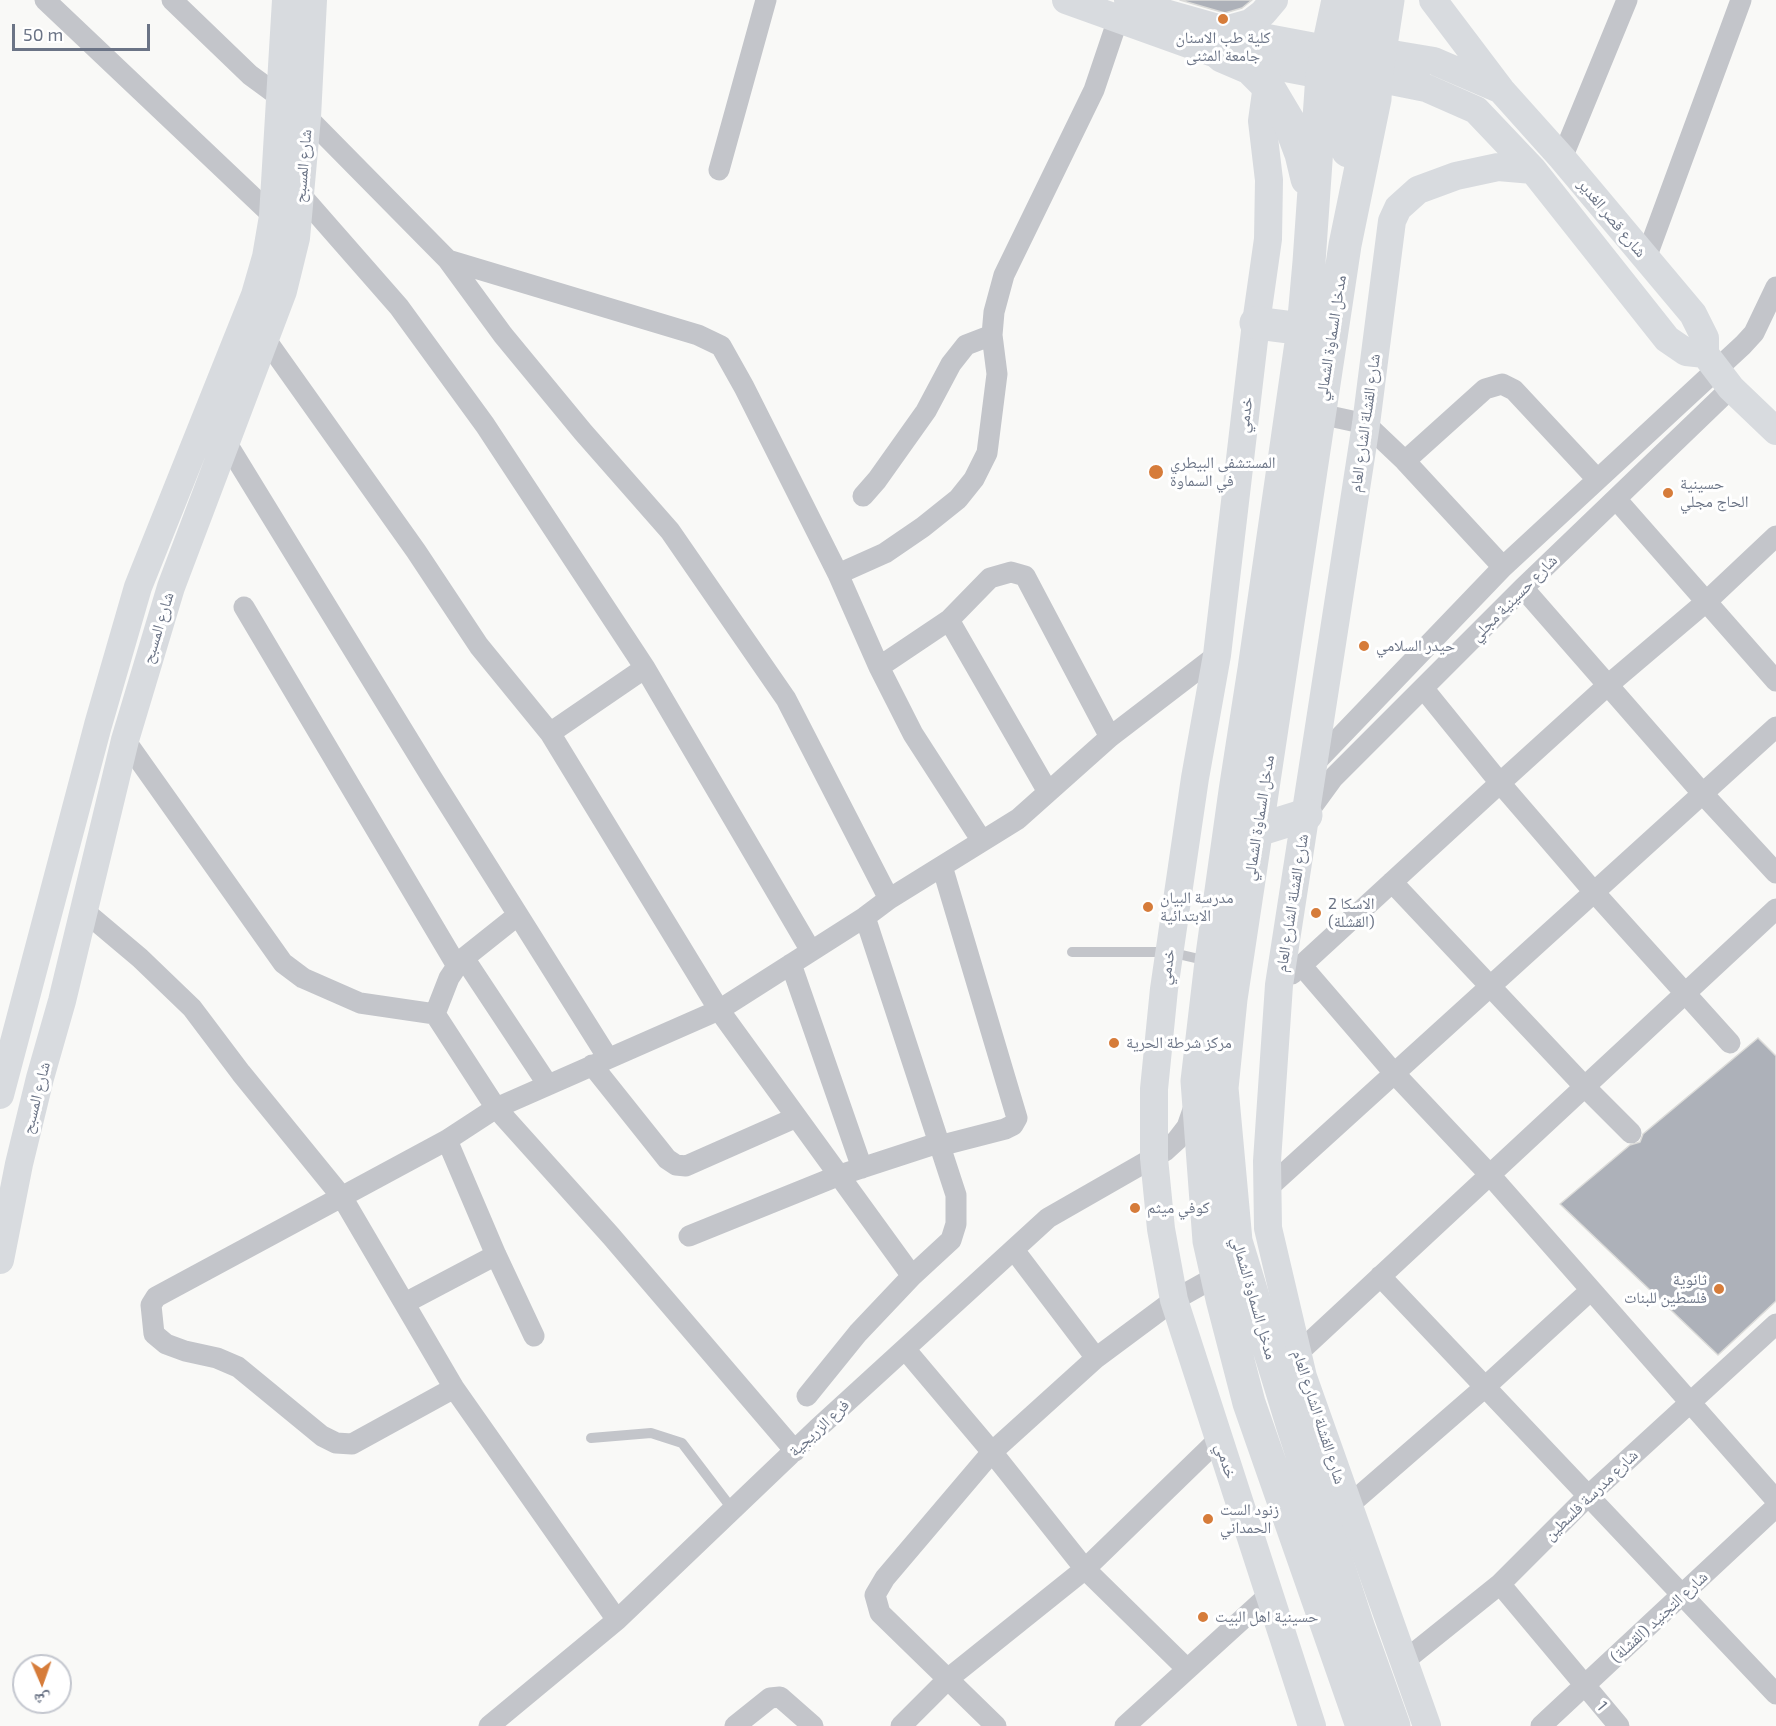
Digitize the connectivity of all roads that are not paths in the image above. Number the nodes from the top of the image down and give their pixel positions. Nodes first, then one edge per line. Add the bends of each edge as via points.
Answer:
1 (45, 0) edge
2 (172, 0) edge
3 (286, 0) edge
4 (313, 0) edge
5 (766, 0) edge
6 (1066, 0) edge
7 (1274, 0) edge
8 (1326, 0) edge
9 (1338, 0) edge
10 (1364, 0) edge
11 (1388, 0) edge
12 (1433, 0) edge
13 (1627, 0) edge
14 (1741, 0) edge
15 (1123, 10) edge
16 (1223, 43) junction
17 (1352, 64) junction
18 (1267, 85) junction
19 (1501, 90) junction
20 (280, 97) junction
21 (307, 117) junction
22 (1562, 158) junction
23 (719, 170) dead end
24 (1533, 170) junction
25 (300, 194) junction
26 (273, 216) junction
27 (1646, 258) junction
28 (448, 260) junction
29 (1309, 262) junction
30 (1774, 298) edge
31 (1256, 323) junction
32 (1303, 329) junction
33 (992, 335) junction
34 (264, 337) junction
35 (1718, 371) junction
36 (1320, 414) junction
37 (1366, 424) junction
38 (1776, 431) edge
39 (226, 441) junction
40 (1405, 461) junction
41 (1598, 479) junction
42 (863, 496) dead end
43 (1616, 499) junction
44 (1776, 536) edge
45 (1503, 567) junction
46 (838, 574) junction
47 (1523, 588) junction
48 (1707, 601) junction
49 (244, 607) dead end
50 (949, 620) junction
51 (1217, 655) junction
52 (879, 667) junction
53 (645, 668) junction
54 (1776, 681) edge
55 (1608, 685) junction
56 (1423, 688) junction
57 (1776, 727) edge
58 (550, 734) junction
59 (1110, 737) junction
60 (125, 740) junction
61 (1313, 765) junction
62 (1500, 783) junction
63 (1048, 792) junction
64 (1703, 794) junction
65 (1306, 815) junction
66 (1258, 830) junction
67 (982, 842) junction
68 (942, 866) junction
69 (1776, 873) edge
70 (1392, 882) junction
71 (1594, 891) junction
72 (889, 899) junction
73 (1776, 909) edge
74 (83, 910) junction
75 (518, 915) junction
76 (865, 917) junction
77 (812, 951) junction
78 (1072, 952) dead end
79 (1169, 952) junction
80 (461, 962) junction
81 (1211, 962) junction
82 (791, 964) junction
83 (1301, 965) junction
84 (1279, 985) junction
85 (1490, 986) junction
86 (29, 991) junction
87 (1686, 993) junction
88 (62, 1001) junction
89 (719, 1010) junction
90 (435, 1014) junction
91 (1730, 1043) dead end
92 (600, 1062) junction
93 (1394, 1072) junction
94 (548, 1085) junction
95 (1585, 1087) junction
96 (0, 1095) edge
97 (1197, 1095) junction
98 (496, 1108) junction
99 (797, 1117) junction
100 (1631, 1133) dead end
101 (447, 1140) junction
102 (939, 1145) junction
103 (1159, 1155) junction
104 (1203, 1167) junction
105 (862, 1168) junction
106 (840, 1175) junction
107 (1490, 1175) junction
108 (1268, 1188) junction
109 (342, 1197) junction
110 (689, 1236) dead end
111 (1014, 1250) junction
112 (496, 1255) junction
113 (0, 1260) edge
114 (912, 1276) junction
115 (1217, 1276) junction
116 (1380, 1276) junction
117 (1591, 1290) junction
118 (1174, 1300) junction
119 (405, 1303) junction
120 (1776, 1324) edge
121 (534, 1336) dead end
122 (905, 1349) junction
123 (1298, 1354) junction
124 (1096, 1358) junction
125 (1485, 1387) junction
126 (454, 1388) junction
127 (807, 1396) dead end
128 (1690, 1403) junction
129 (591, 1438) dead end
130 (1219, 1439) junction
131 (795, 1451) junction
132 (992, 1452) junction
133 (1588, 1496) junction
134 (1776, 1500) edge
135 (1348, 1506) junction
136 (1776, 1507) edge
137 (733, 1510) junction
138 (1085, 1569) junction
139 (1500, 1584) junction
140 (1269, 1594) junction
141 (1682, 1595) junction
142 (617, 1620) junction
143 (1403, 1662) junction
144 (1189, 1668) junction
145 (949, 1678) junction
146 (1584, 1685) junction
147 (1776, 1694) edge
148 (489, 1726) edge
149 (735, 1726) edge
150 (813, 1726) edge
151 (901, 1726) edge
152 (996, 1726) edge
153 (1125, 1726) edge
154 (1312, 1726) edge
155 (1362, 1726) edge
156 (1394, 1726) edge
157 (1427, 1726) edge
158 (1541, 1726) edge
159 (1619, 1726) edge

1 - 26 street
2 - 20 street via 250,75
3 - 20 main road, شارع المسبح
4 - 21 main road, شارع المسبح
5 - 23 street
6 - 15 main road
7 - 16 main road
8 - 17 main road
9 - 17 highway, مدخل السماوة الشمالي
10 - 17 highway
11 - 17 highway, مدخل السماوة الشمالي
12 - 19 main road, شارع قصر الغدير
13 - 22 street
14 - 27 street
15 - 16 main road
15 - 33 street via 1094,90 1004,275
16 - 17 main road
16 - 18 highway
17 - 19 main road via 1416,57 1451,67
17 - 24 main road via 1426,88 1476,110
17 - 29 highway, مدخل السماوة الشمالي
17 - 36 highway, مدخل السماوة الشمالي via 1345,246
18 - 29 highway via 1289,122 1301,154 1310,193
18 - 31 main road, خدمي via 1262,121 1270,209
19 - 22 main road, شارع قصر الغدير
20 - 26 main road, شارع المسبح
21 - 25 main road, شارع المسبح
21 - 28 street
22 - 27 main road, شارع قصر الغدير
24 - 35 main road via 1667,339
24 - 37 main road, شارع القشلة الشارع العام via 1498,168 1456,176 1418,190 1398,208 1392,221
25 - 34 main road, شارع المسبح via 296,238 283,291
25 - 53 street via 399,307 485,425
26 - 86 main road, شارع المسبح via 255,295 138,587
27 - 35 main road, شارع قصر الغدير via 1694,314
28 - 46 street via 699,335 721,346
28 - 72 street via 503,335 670,531 725,610 786,699
29 - 32 highway, مدخل السماوة الشمالي
30 - 35 street via 1754,333
31 - 32 highway
31 - 51 main road, خدمي
32 - 81 highway, مدخل السماوة الشمالي
33 - 42 street via 966,345 926,411
33 - 46 street via 997,374 987,453 974,479 958,499 923,527 885,553
34 - 39 main road, شارع المسبح
34 - 58 street via 479,646
35 - 38 main road
35 - 41 street, شارع حسينية مجلي
35 - 43 street, شارع حسينية مجلي
36 - 37 street
36 - 66 highway, مدخل السماوة الشمالي
37 - 40 street
37 - 61 main road, شارع القشلة الشارع العام
39 - 60 main road, شارع المسبح via 171,587
39 - 75 street
40 - 41 street via 1485,389 1502,384 1514,390
40 - 45 street
41 - 45 street, شارع حسينية مجلي
43 - 47 street, شارع حسينية مجلي
43 - 48 street
44 - 48 street
45 - 61 street, شارع حسينية مجلي
46 - 52 street
47 - 55 street
47 - 56 street, شارع حسينية مجلي
48 - 54 street
48 - 55 street
49 - 80 street
50 - 52 street
50 - 59 street via 990,578 1011,572 1025,576
50 - 63 street
51 - 59 street
51 - 79 main road, خدمي
52 - 67 street via 913,734
53 - 58 street
53 - 77 street
55 - 62 street
55 - 64 street
56 - 62 street
56 - 65 street, شارع حسينية مجلي via 1333,778
57 - 64 street
58 - 89 street
59 - 63 street
60 - 74 main road, شارع المسبح
60 - 90 street via 283,963 303,978 360,1003
61 - 65 main road, شارع القشلة الشارع العام
62 - 70 street
62 - 71 street
63 - 67 street via 1018,819
64 - 69 street
64 - 71 street
65 - 66 highway
65 - 84 main road, شارع القشلة الشارع العام
66 - 156 highway, مدخل السماوة الشمالي via 1231,999 1222,1088 1236,1241 1292,1424
67 - 68 street
68 - 72 street
68 - 102 street via 1017,1118 1005,1129
70 - 83 street
70 - 85 street
71 - 85 street
71 - 87 street
72 - 76 street
73 - 87 street
74 - 88 main road, شارع المسبح
74 - 109 street via 192,1008
75 - 80 street
75 - 92 street
76 - 77 street
76 - 102 street
77 - 82 street
78 - 79 lane
79 - 81 lane
79 - 103 main road, خدمي via 1153,1123
80 - 90 street via 449,978
80 - 94 street
81 - 97 highway, مدخل السماوة الشمالي
82 - 89 street
82 - 105 street
83 - 84 street
83 - 93 street
84 - 108 main road, شارع القشلة الشارع العام
85 - 93 street
85 - 95 street
86 - 88 main road
86 - 96 main road, شارع المسبح
87 - 91 street
87 - 95 street
88 - 113 main road, شارع المسبح via 19,1164
89 - 92 street
89 - 99 street
90 - 98 street
92 - 94 street
92 - 99 street via 667,1159 676,1166 686,1166
93 - 107 street
93 - 108 street
94 - 98 street
95 - 100 street
95 - 107 street
97 - 103 street, فرع الزريجية via 1187,1126
97 - 104 highway, مدخل السماوة الشمالي
98 - 101 street
98 - 131 street
99 - 106 street
101 - 109 street
101 - 112 street
102 - 105 street
102 - 114 street via 956,1195 956,1224 951,1240
103 - 104 street via 1176,1150 1187,1153
103 - 111 street, فرع الزريجية via 1048,1218
103 - 118 main road, خدمي via 1161,1229
104 - 115 highway, مدخل السماوة الشمالي via 1209,1241
105 - 106 street
106 - 110 street
106 - 114 street
107 - 116 street
107 - 117 street
108 - 123 main road, شارع القشلة الشارع العام via 1268,1228
109 - 119 street
109 - 126 street via 156,1297 151,1305 154,1334 185,1352 238,1367 322,1436 336,1443 352,1444
111 - 122 street, فرع الزريجية
111 - 124 street
112 - 119 street
112 - 121 street
114 - 127 street
115 - 118 street
115 - 155 highway, مدخل السماوة الشمالي via 1249,1402
116 - 123 street
116 - 125 street
117 - 125 street
117 - 128 street
118 - 124 street
118 - 130 main road, خدمي
119 - 126 street
120 - 128 street, شارع مدرسة فلسطين
122 - 131 street, فرع الزريجية
122 - 132 street
123 - 135 main road, شارع القشلة الشارع العام
124 - 132 street
125 - 133 street
125 - 135 street
126 - 142 street
128 - 133 street, شارع مدرسة فلسطين
128 - 134 street
129 - 137 lane via 651,1433 682,1443
130 - 138 street
130 - 140 main road, خدمي
131 - 137 street, فرع الزريجية
132 - 138 street
132 - 145 street via 885,1578 875,1596 880,1613
133 - 139 street, شارع مدرسة فلسطين
133 - 141 street
135 - 143 main road, شارع القشلة الشارع العام
136 - 141 street, شارع التجنيد (القشلة)
137 - 142 street, فرع الزريجية
138 - 144 street
138 - 145 street
139 - 143 street, شارع مدرسة فلسطين
139 - 146 street, 1
140 - 144 street
140 - 154 main road, خدمي
141 - 146 street, شارع التجنيد (القشلة)
141 - 147 street
142 - 148 street, فرع الزريجية
143 - 157 main road, شارع القشلة الشارع العام
144 - 153 street
145 - 151 street
145 - 152 street
146 - 158 street, شارع التجنيد (القشلة)
146 - 159 street, 1
149 - 150 street via 770,1698 780,1697

